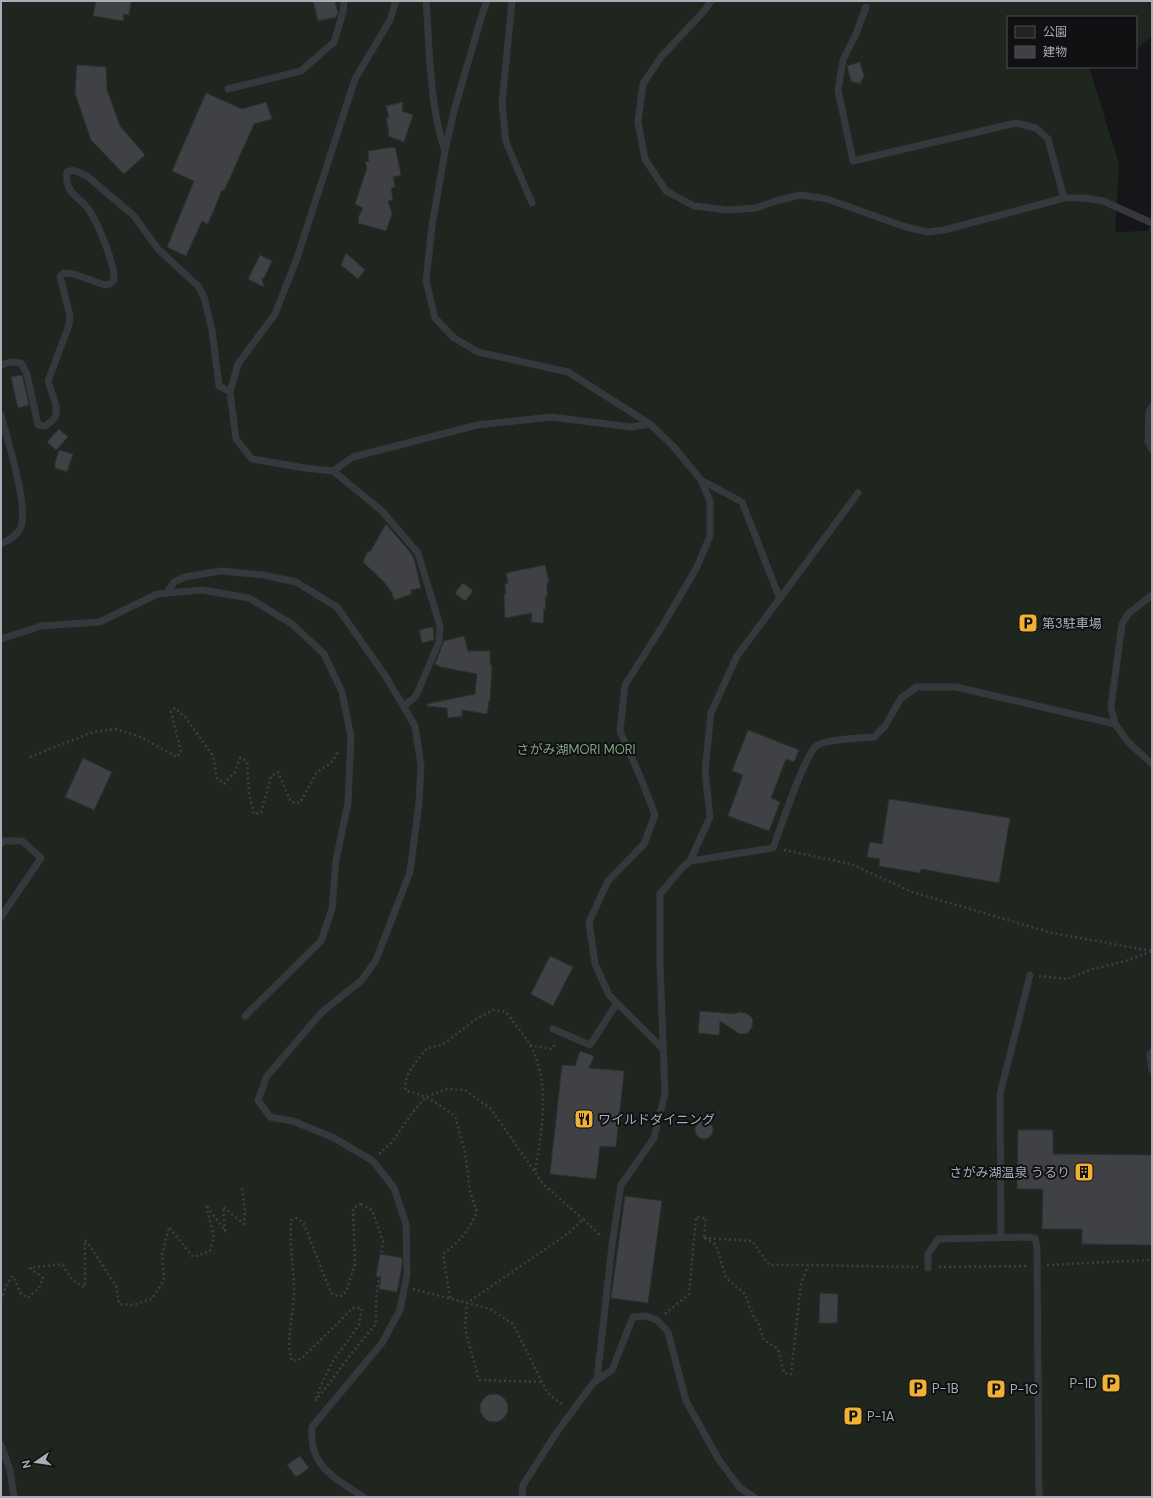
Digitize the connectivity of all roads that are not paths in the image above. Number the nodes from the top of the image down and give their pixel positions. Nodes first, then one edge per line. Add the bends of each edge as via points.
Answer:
1 (344, 1) edge
2 (396, 1) edge
3 (426, 1) edge
4 (487, 1) edge
5 (512, 1) edge
6 (712, 1) edge
7 (866, 7) dead end
8 (228, 89) dead end
9 (445, 151) junction
10 (1064, 198) junction
11 (532, 203) dead end
12 (1152, 223) edge
13 (1, 365) edge
14 (230, 392) junction
15 (1152, 407) edge
16 (1, 415) edge
17 (650, 424) junction
18 (1152, 449) edge
19 (333, 470) junction
20 (700, 480) junction
21 (858, 493) dead end
22 (1, 544) edge
23 (168, 593) junction
24 (1152, 596) edge
25 (780, 599) junction
26 (1, 640) edge
27 (404, 706) junction
28 (1116, 724) junction
29 (1152, 764) edge
30 (1, 844) edge
31 (690, 861) junction
32 (1, 917) edge
33 (1030, 975) road end
34 (617, 1003) junction
35 (244, 1016) dead end
36 (553, 1029) dead end
37 (663, 1050) junction
38 (1152, 1052) edge
39 (1152, 1070) edge
40 (1001, 1237) junction
41 (928, 1268) road end
42 (597, 1380) junction
43 (1, 1445) edge
44 (14, 1497) edge
45 (363, 1497) edge
46 (522, 1497) edge
47 (754, 1497) edge
48 (1038, 1497) edge

1 - 8 lane via 334,42 301,71
2 - 14 lane via 390,20 355,80 276,314 238,364
3 - 9 lane via 438,131
4 - 9 lane via 454,111
5 - 11 lane via 502,103 506,142
6 - 10 lane via 661,57 643,84 638,122 645,159 666,191 673,195 694,206 727,210 756,208 801,195 827,199 928,232
7 - 10 lane via 843,60 838,90 853,161 1016,122 1036,128 1048,139
9 - 17 lane via 432,226 426,281 435,318 454,338 478,352 568,372
10 - 12 lane via 1103,201
13 - 14 lane via 10,362 21,363 28,374 38,425 45,426 52,421 56,416 56,405 48,381 70,316 60,276 64,273 74,274 105,285 114,280 105,246 90,211 70,192 66,181 67,172 73,170 87,176 134,216 158,249 198,286 204,297 212,330 219,386
14 - 19 lane via 236,439 252,459
15 - 18 lane via 1148,442
16 - 22 lane via 19,486 23,513 20,529 13,538
17 - 19 lane via 631,427 552,417 477,425 353,456
17 - 20 lane via 674,447
19 - 27 lane via 382,510 418,553 432,595 440,626 439,642 416,696
20 - 25 lane via 742,502
20 - 34 lane via 710,501 710,536 697,567 625,685 620,731 655,815 644,844 608,881 590,922 595,964 609,995
21 - 25 lane
23 - 26 lane via 157,594 100,622 41,626
23 - 27 lane via 174,582 185,577 221,571 263,575 296,582 337,607
23 - 35 lane via 202,590 248,598 292,624 324,654 342,692 351,737 348,803 336,860 332,909 321,941
24 - 28 lane via 1128,614 1122,624 1111,707
25 - 31 lane via 737,656 711,713 705,771 710,817
27 - 45 lane via 415,726 421,766 410,872 376,960 362,980 322,1012 267,1076 258,1100 270,1117 293,1121 334,1138 373,1161 394,1188 406,1224 407,1274 400,1310 382,1343 312,1427 311,1440 316,1458 330,1474
28 - 29 lane via 1128,742
28 - 31 lane via 956,687 917,687 901,698 885,726 874,737 836,740 816,746 806,761 774,848
30 - 32 lane via 3,841 22,841 41,858
31 - 37 lane via 660,894
33 - 40 lane via 1000,1094
34 - 36 lane via 590,1045
34 - 37 lane
37 - 42 lane via 665,1094 654,1138 621,1185
38 - 39 lane
40 - 41 lane via 938,1239 928,1254
40 - 48 lane via 1035,1238 1037,1247
42 - 46 lane via 557,1432 523,1485
42 - 47 lane via 612,1370 633,1317 646,1316 657,1320 668,1332 686,1401 719,1460 740,1488
43 - 44 lane via 10,1470

